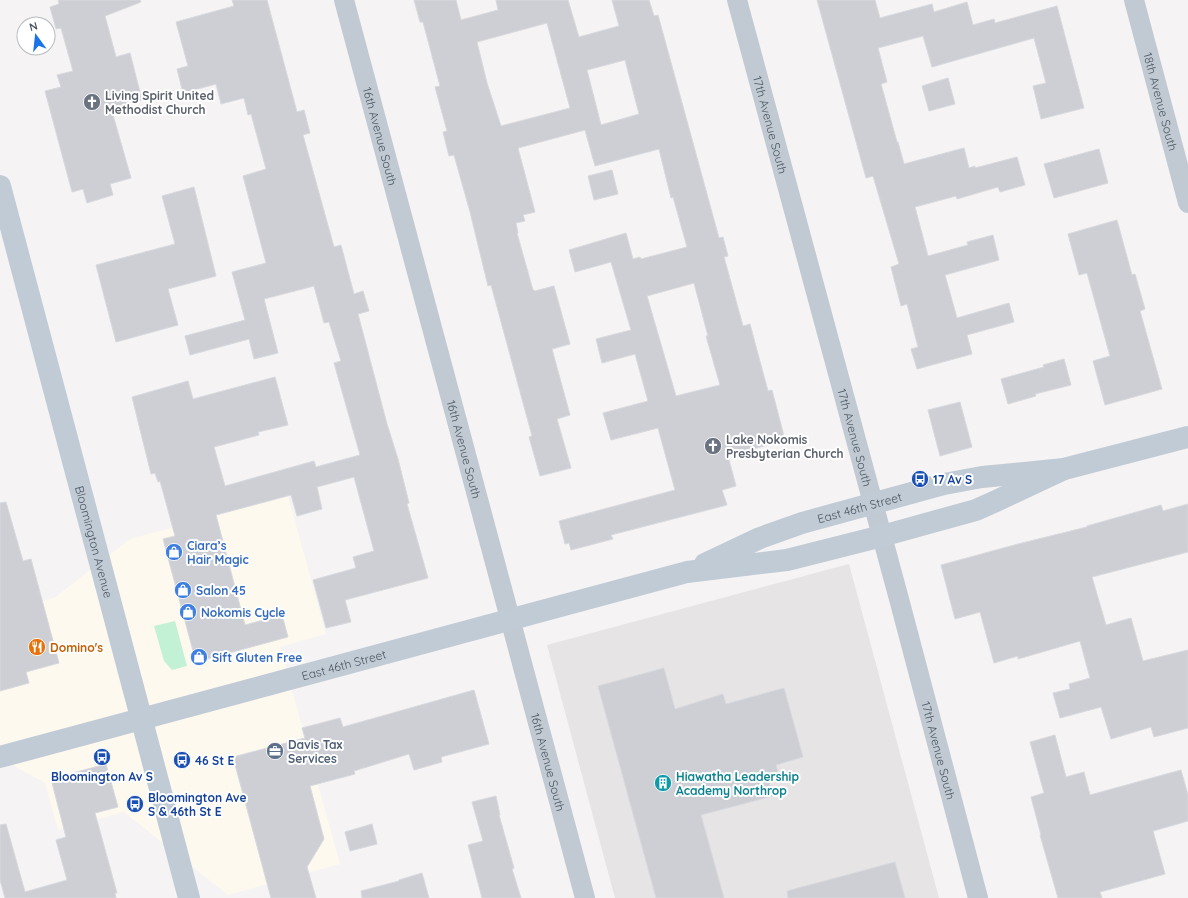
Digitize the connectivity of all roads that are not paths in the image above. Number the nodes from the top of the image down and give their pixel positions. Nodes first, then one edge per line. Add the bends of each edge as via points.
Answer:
1 (344, 0) edge
2 (737, 0) edge
3 (1134, 0) edge
4 (0, 186) edge
5 (1188, 203) edge
6 (1188, 437) edge
7 (1064, 469) junction
8 (873, 503) junction
9 (882, 536) junction
10 (687, 572) junction
11 (510, 620) junction
12 (141, 719) junction
13 (0, 757) edge
14 (189, 898) edge
15 (585, 898) edge
16 (978, 898) edge

1 - 11 street, 16th Avenue South
2 - 8 street, 17th Avenue South
3 - 5 street, 18th Avenue South
4 - 12 main road, Bloomington Avenue
6 - 7 main road, East 46th Street
7 - 8 main road, East 46th Street via 969,479
7 - 9 main road, East 46th Street via 976,510
8 - 9 street, 17th Avenue South
8 - 10 main road, East 46th Street via 772,533
9 - 10 main road, East 46th Street via 787,560
9 - 16 street, 17th Avenue South
10 - 11 main road, East 46th Street
11 - 12 main road, East 46th Street
11 - 15 street, 16th Avenue South
12 - 13 main road, East 46th Street
12 - 14 main road, Bloomington Avenue

